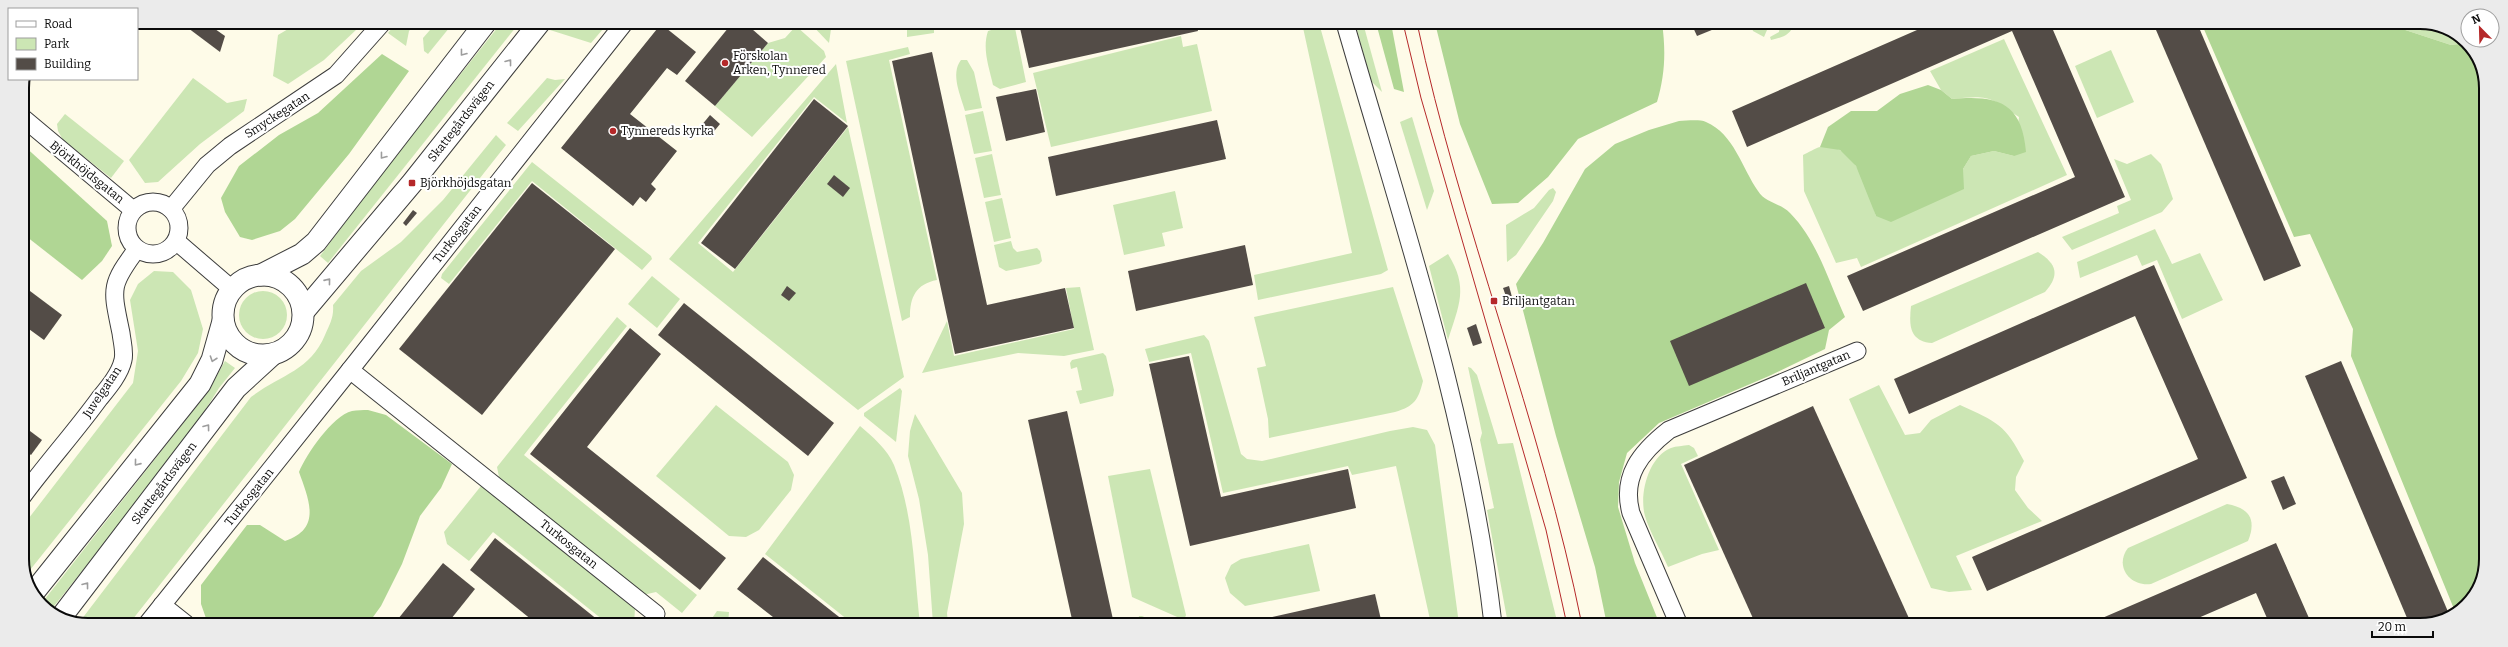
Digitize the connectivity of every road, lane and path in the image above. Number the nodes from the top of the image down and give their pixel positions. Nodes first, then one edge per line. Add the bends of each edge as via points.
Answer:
1 (377, 29) edge
2 (481, 29) edge
3 (534, 29) edge
4 (619, 29) edge
5 (1347, 29) edge
6 (29, 123) edge
7 (170, 208) junction
8 (134, 210) junction
9 (176, 241) junction
10 (137, 249) junction
11 (262, 275) junction
12 (232, 290) junction
13 (304, 311) junction
14 (224, 321) junction
15 (1857, 351) dead end
16 (272, 355) junction
17 (350, 370) junction
18 (29, 488) edge
19 (37, 588) edge
20 (162, 605) junction
21 (64, 613) edge
22 (656, 614) dead end
23 (152, 618) edge
24 (178, 618) edge
25 (1492, 618) edge
26 (1676, 618) edge

1 - 7 street, Smyckegatan via 336,74 230,146 207,165
2 -> 11 street via 316,242 302,254
13 -> 3 street, Skattegårdsvägen via 412,183
4 - 17 street, Turkosgatan
5 - 25 street via 1445,370 1480,533
6 - 8 street, Björkhöjdsgatan
7 - 8 street, Björkhöjdsgatan via 162,203 152,202
7 - 9 street via 179,224
8 - 10 street, Björkhöjdsgatan via 126,230 130,241
9 - 10 street via 169,250 158,254 147,254
9 - 12 street
10 - 18 street, Juvelgatan via 118,275 114,285 123,346 123,360 118,373
11 - 12 street via 246,279
11 - 13 street via 279,278 290,285 298,295
12 - 14 street via 226,301
13 - 16 street, Skattegårdsvägen via 302,326 296,339 286,349
14 - 16 street via 229,337 240,349 256,355
14 -> 19 street via 212,360 200,384
15 - 26 street, Briljantgatan via 1669,430 1650,444 1642,455 1631,472 1627,500
21 -> 16 street, Skattegårdsvägen via 236,388
17 - 20 street, Turkosgatan
17 - 22 street, Turkosgatan
20 - 23 street, Turkosgatan
20 - 24 street

